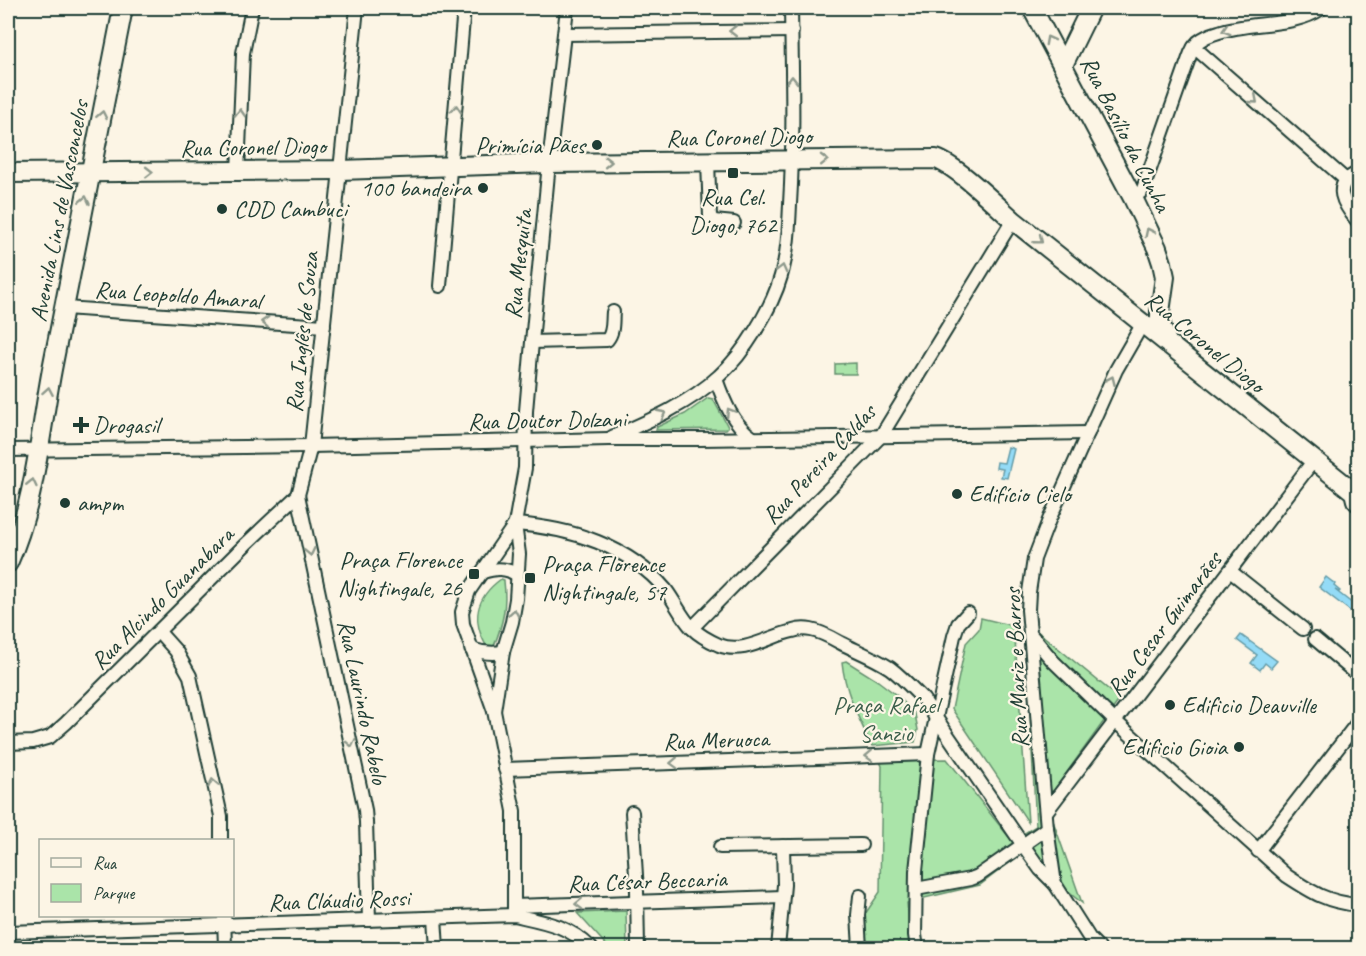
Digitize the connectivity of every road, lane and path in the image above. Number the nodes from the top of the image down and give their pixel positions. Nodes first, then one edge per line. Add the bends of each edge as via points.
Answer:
1 (123, 8) edge
2 (252, 8) edge
3 (357, 8) edge
4 (464, 8) edge
5 (567, 8) edge
6 (791, 8) edge
7 (1032, 8) edge
8 (1091, 8) edge
9 (1322, 8) edge
10 (792, 31) junction
11 (564, 34) junction
12 (1194, 47) junction
13 (1063, 65) junction
14 (792, 160) junction
15 (708, 161) junction
16 (549, 163) junction
17 (451, 167) junction
18 (340, 170) junction
19 (91, 172) junction
20 (238, 172) junction
21 (8, 173) edge
22 (1359, 173) edge
23 (1346, 180) junction
24 (1133, 198) junction
25 (1013, 220) junction
26 (1359, 222) edge
27 (734, 224) dead end
28 (440, 286) dead end
29 (1164, 287) junction
30 (65, 308) junction
31 (613, 312) dead end
32 (1143, 323) junction
33 (324, 326) junction
34 (532, 342) junction
35 (1168, 344) junction
36 (716, 379) junction
37 (1088, 433) junction
38 (880, 436) junction
39 (753, 438) junction
40 (609, 439) junction
41 (526, 441) junction
42 (311, 446) junction
43 (38, 449) junction
44 (8, 450) edge
45 (1314, 460) junction
46 (298, 495) junction
47 (1357, 496) edge
48 (515, 524) junction
49 (8, 563) edge
50 (483, 572) junction
51 (1230, 572) junction
52 (517, 575) junction
53 (968, 614) dead end
54 (692, 628) junction
55 (1303, 628) dead end
56 (159, 632) junction
57 (1031, 635) junction
58 (1315, 639) dead end
59 (471, 649) junction
60 (503, 652) junction
61 (1359, 675) edge
62 (494, 711) junction
63 (936, 720) junction
64 (1115, 722) junction
65 (1359, 722) edge
66 (8, 743) edge
67 (928, 754) junction
68 (505, 769) junction
69 (632, 812) dead end
70 (1046, 812) junction
71 (1047, 828) junction
72 (221, 839) edge
73 (861, 845) dead end
74 (1023, 845) junction
75 (783, 846) junction
76 (720, 847) dead end
77 (1258, 851) junction
78 (1055, 884) junction
79 (916, 889) junction
80 (860, 896) dead end
81 (782, 897) junction
82 (637, 902) junction
83 (1359, 906) edge
84 (514, 910) junction
85 (435, 918) junction
86 (224, 920) edge
87 (369, 920) junction
88 (8, 932) edge
89 (225, 948) edge
90 (437, 948) edge
91 (591, 948) edge
92 (638, 948) edge
93 (778, 948) edge
94 (860, 948) edge
95 (917, 948) edge
96 (1099, 948) edge

19 -> 1 street, Avenida Lins de Vasconcelos
20 -> 2 street via 243,53
3 - 18 street, Rua Inglês de Souza
17 -> 4 street
5 - 11 street, Rua Mesquita
6 - 10 street
13 -> 7 street, Rua Basílio da Cunha
8 - 13 street
9 -> 12 street via 1298,18 1234,27 1210,35
10 -> 11 street
14 -> 10 street
11 - 16 street, Rua Mesquita
12 -> 23 street
12 - 24 street via 1143,189
13 - 24 street, Rua Basílio da Cunha
14 - 15 street, Rua Coronel Diogo
14 -> 25 street, Rua Coronel Diogo via 936,159 962,175
36 -> 14 street via 758,328 781,278 787,250
16 -> 15 street, Rua Coronel Diogo
15 - 27 street via 710,217
16 - 17 street, Rua Coronel Diogo
16 - 34 street, Rua Mesquita
17 - 18 street, Rua Coronel Diogo
17 - 28 street
18 - 20 street, Rua Coronel Diogo
18 - 33 street, Rua Inglês de Souza
19 -> 20 street, Rua Coronel Diogo
19 - 21 street, Rua Coronel Diogo
30 -> 19 street, Avenida Lins de Vasconcelos
22 - 23 street
23 - 26 street via 1343,200
29 -> 24 street, Rua Basílio da Cunha via 1157,248
25 -> 32 street, Rua Coronel Diogo
25 - 38 street, Rua Pereira Caldas
29 - 32 street
29 - 35 street, Rua Basílio da Cunha via 1160,322
33 -> 30 street, Rua Leopoldo Amaral
43 -> 30 street, Avenida Lins de Vasconcelos
31 - 34 street via 607,340
32 - 35 street, Rua Coronel Diogo
37 -> 32 street, Rua Mariz e Barros via 1116,370
33 - 42 street, Rua Inglês de Souza
34 - 41 street, Rua Mesquita
35 - 45 street, Rua Coronel Diogo
39 -> 36 street via 733,417
40 -> 36 street via 678,405
37 - 38 street, Rua Doutor Dolzani
37 - 57 street, Rua Mariz e Barros via 1034,559 1028,610
38 - 39 street, Rua Doutor Dolzani
38 - 54 street, Rua Pereira Caldas
39 - 40 street, Rua Doutor Dolzani
40 - 41 street, Rua Doutor Dolzani
41 - 42 street, Rua Doutor Dolzani
41 - 48 street, Rua Mesquita
42 - 43 street, Rua Doutor Dolzani
42 - 46 street
43 - 44 street, Rua Doutor Dolzani
49 -> 43 street, Avenida Lins de Vasconcelos via 24,516
45 - 47 street, Rua Coronel Diogo
45 - 51 street, Rua Cesar Guimarães
46 - 56 street, Rua Alcindo Guanabara
46 -> 87 street, Rua Laurindo Rabelo via 365,810
48 - 50 street
48 - 52 street
48 - 54 street via 578,534 620,552 665,589
50 - 52 street via 505,569
50 - 59 street via 469,591 462,612
51 - 55 street
51 - 64 street, Rua Cesar Guimarães
60 -> 52 street via 513,622
53 - 63 street via 956,629
54 - 63 street via 728,648 792,631 822,634 890,668 922,699
56 - 66 street, Rua Alcindo Guanabara via 50,737
72 -> 56 street via 220,816 190,676
57 - 64 street
57 - 70 street, Rua Mariz e Barros
58 - 61 street
59 - 60 street
59 - 62 street
60 - 62 street
62 - 68 street
63 - 67 street
63 - 74 street
64 - 70 street, Rua Cesar Guimarães
64 - 77 street
65 - 77 street
67 -> 68 street, Rua Meruoca
67 - 79 street
68 - 84 street via 514,811
69 - 82 street
70 - 71 street, Rua Mariz e Barros
71 - 74 street
71 - 78 street, Rua Mariz e Barros
73 - 75 street
74 - 78 street
74 - 79 street via 978,876
75 - 76 street
75 - 81 street
77 - 83 street via 1314,894
78 - 96 street, Rua Mariz e Barros
79 - 95 street
80 - 94 street
81 - 82 street, Rua César Beccaria
81 - 93 street
82 -> 84 street, Rua César Beccaria
82 - 92 street
84 - 85 street, Rua Cláudio Rossi
84 - 91 street, Rua Cláudio Rossi via 554,923 576,934
85 - 87 street, Rua Cláudio Rossi
85 - 90 street
86 - 87 street, Rua Cláudio Rossi
86 - 88 street, Rua Cláudio Rossi
86 - 89 street

